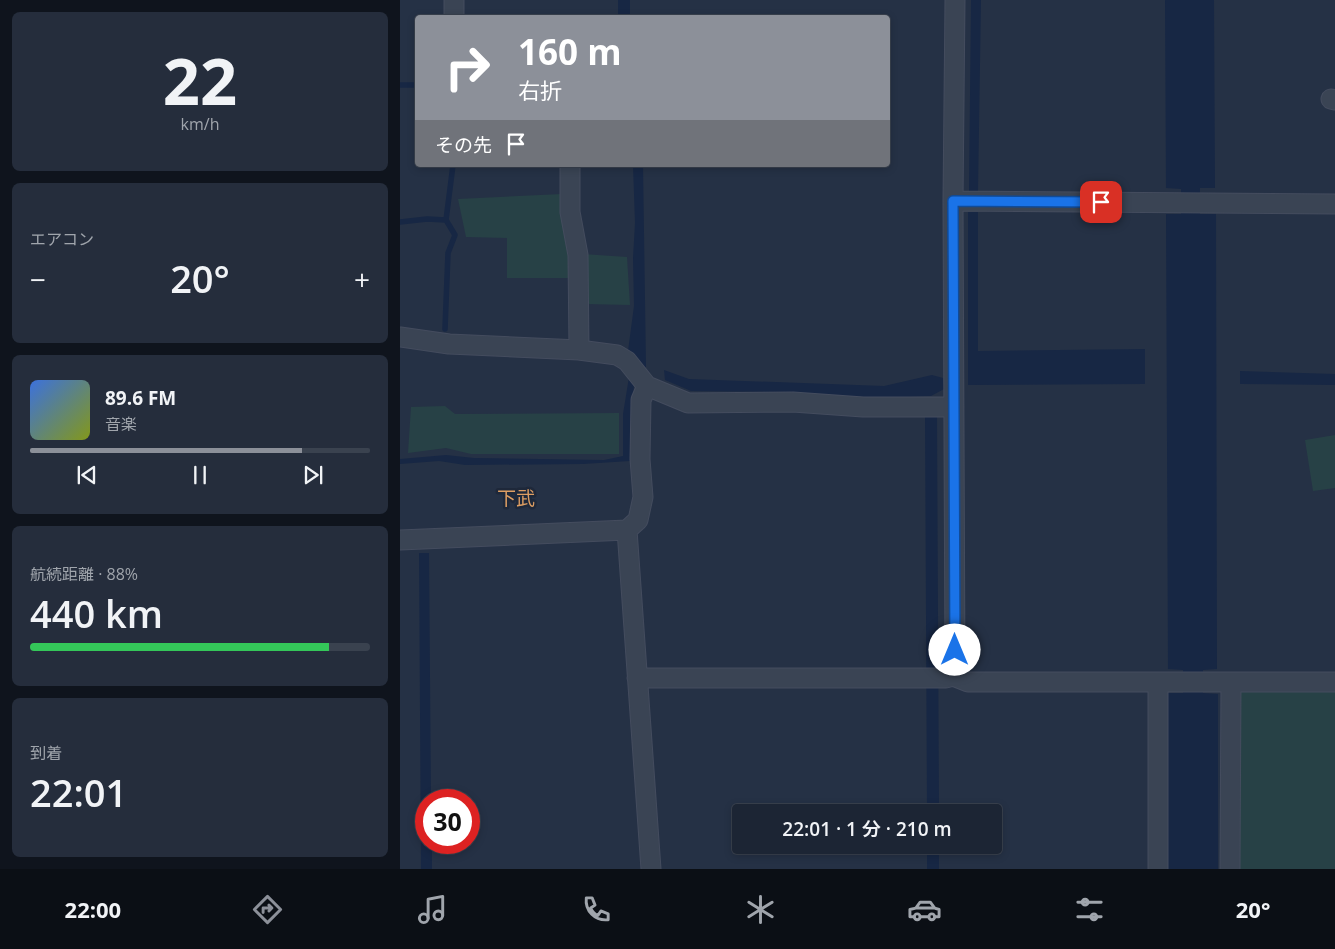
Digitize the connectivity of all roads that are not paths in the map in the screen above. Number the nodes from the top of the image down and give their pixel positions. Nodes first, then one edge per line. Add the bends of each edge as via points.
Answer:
1 (454, 0) edge
2 (955, 0) edge
3 (454, 15) edge
4 (570, 167) edge
5 (953, 201) junction
6 (1335, 204) edge
7 (400, 337) edge
8 (579, 350) junction
9 (647, 386) junction
10 (954, 407) junction
11 (627, 530) junction
12 (400, 540) edge
13 (950, 677) junction
14 (638, 678) junction
15 (1158, 682) junction
16 (1231, 682) junction
17 (1335, 682) edge
18 (651, 869) edge
19 (1158, 869) edge
20 (1230, 869) edge

1 - 3 street
2 - 5 street
4 - 8 street via 570,212 578,255
5 - 6 street
5 - 10 street
7 - 8 street via 450,344
8 - 9 street via 617,355 627,361
9 - 10 street via 688,404 793,402 863,407
9 - 11 street via 641,400 643,497 638,520
10 - 13 street via 955,669
11 - 12 street
11 - 14 street
13 - 14 street
13 - 15 street via 968,682
14 - 18 street
15 - 16 street
15 - 19 street
16 - 17 street
16 - 20 street

